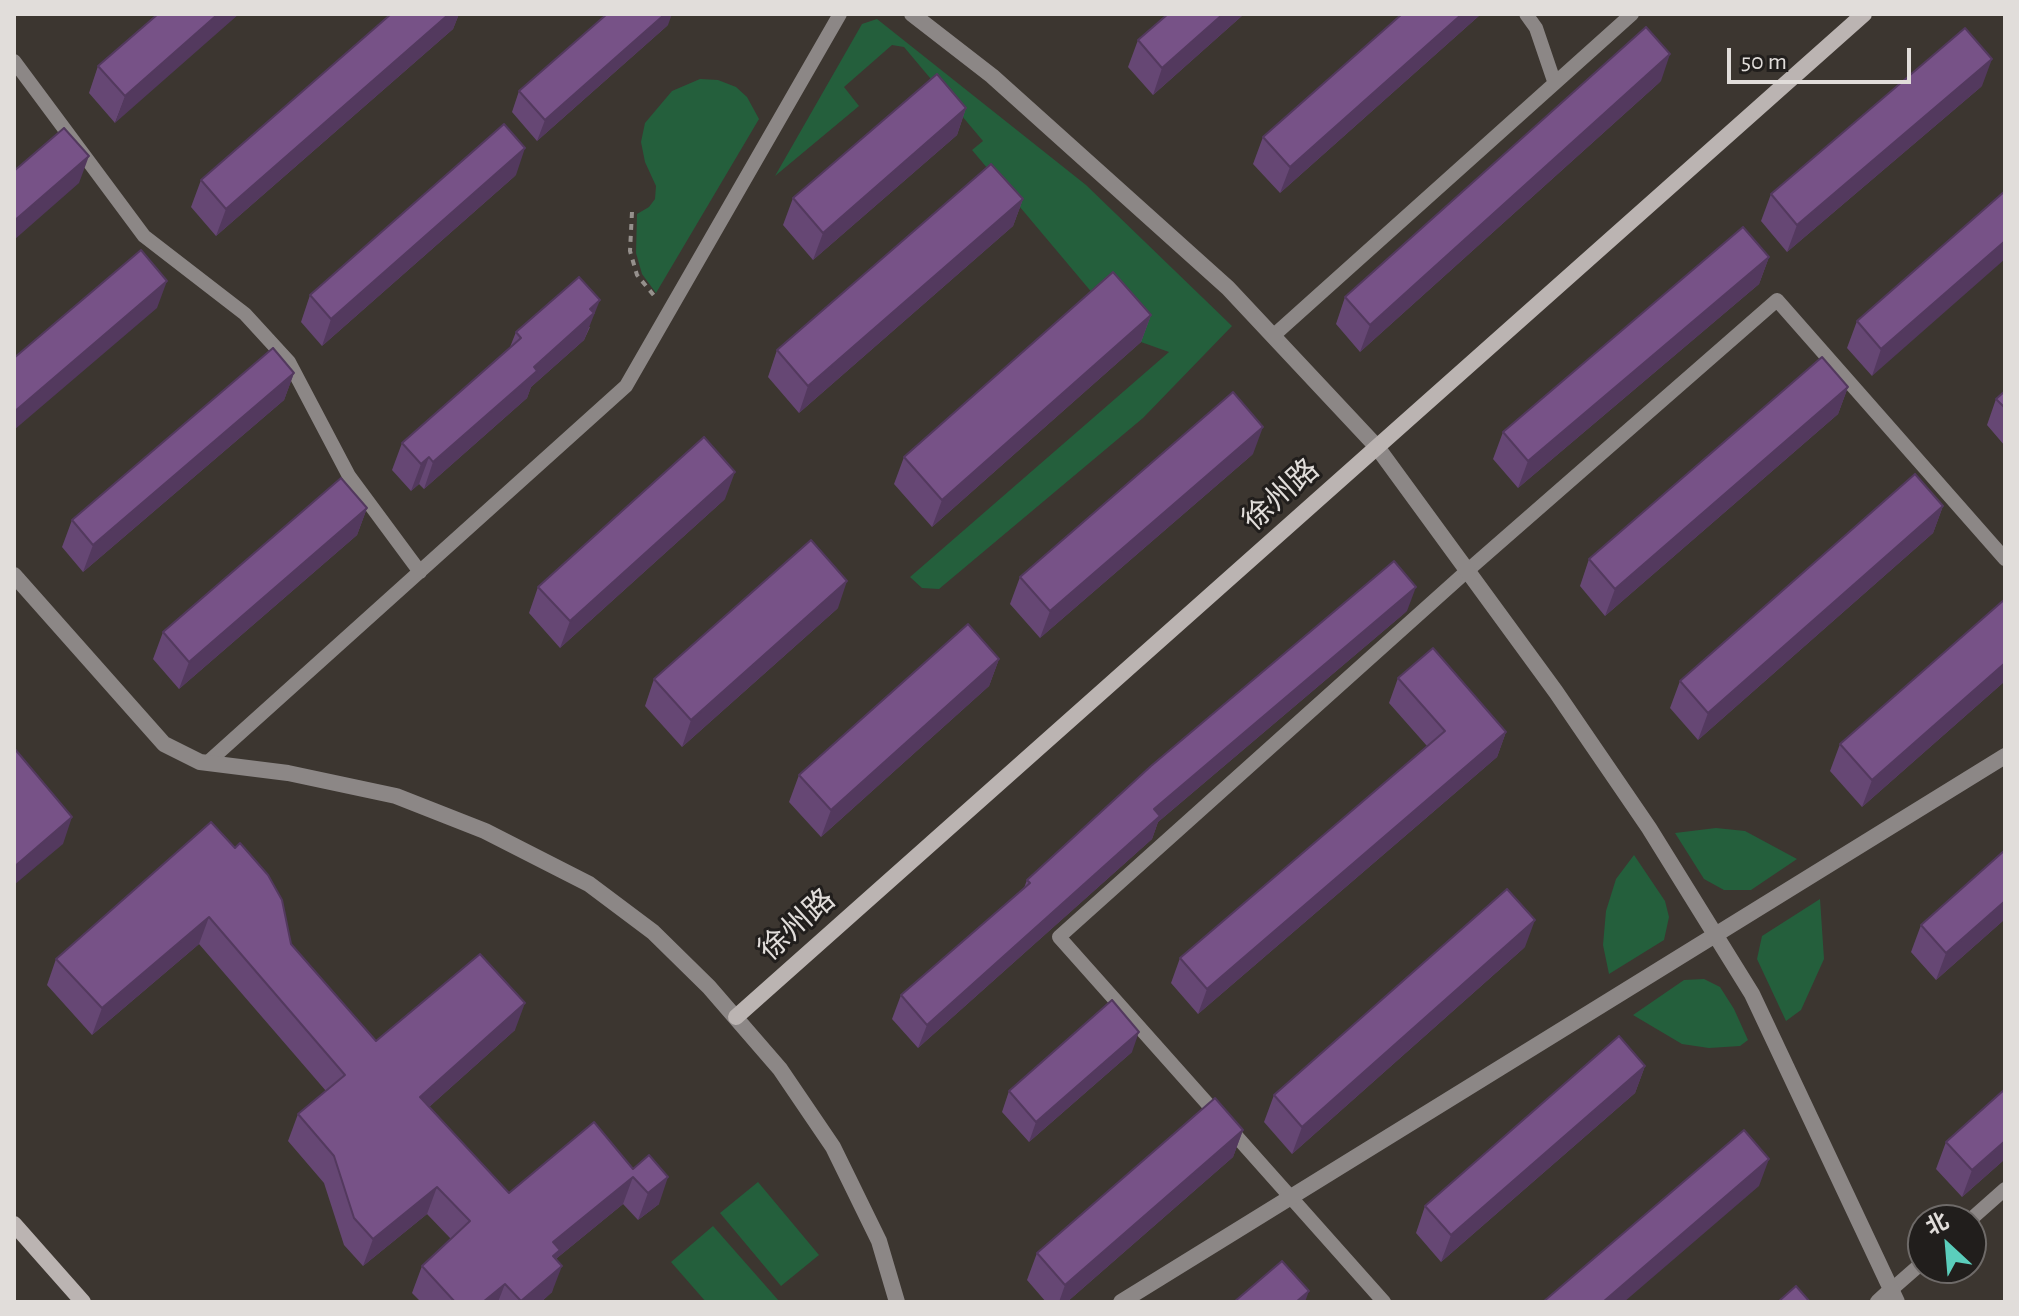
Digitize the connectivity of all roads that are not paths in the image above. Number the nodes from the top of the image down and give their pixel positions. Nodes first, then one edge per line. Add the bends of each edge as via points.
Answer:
1 (840, 14) edge
2 (912, 14) edge
3 (1526, 14) edge
4 (1632, 14) edge
5 (1864, 14) edge
6 (14, 61) edge
7 (1554, 81) junction
8 (1273, 336) junction
9 (1377, 447) junction
10 (2005, 559) edge
11 (1467, 571) junction
12 (420, 572) junction
13 (14, 575) edge
14 (2005, 756) edge
15 (207, 763) junction
16 (1715, 935) junction
17 (736, 1017) junction
18 (2005, 1189) edge
19 (1290, 1197) junction
20 (1987, 1205) edge
21 (14, 1224) edge
22 (1907, 1281) edge
23 (1894, 1296) edge
24 (83, 1302) edge
25 (897, 1302) edge
26 (1121, 1302) edge
27 (1384, 1302) edge
28 (1878, 1302) edge

1 - 12 lane via 626,386
2 - 8 street via 1110,180
3 - 7 lane
4 - 7 lane
5 - 9 street, 徐州路
6 - 12 lane via 144,236 245,314 289,362 349,476
7 - 8 lane
8 - 9 street
9 - 11 street
9 - 17 street, 徐州路
10 - 11 lane via 1777,300
11 - 16 street via 1649,828
11 - 19 lane via 1059,937
12 - 15 lane
13 - 15 street via 164,744
14 - 16 street
15 - 17 street via 288,773 396,796 485,831 589,884 653,932
16 - 19 street
16 - 23 street via 1752,994
17 - 25 street via 780,1069 833,1147 879,1241
18 - 20 lane
19 - 26 street
19 - 27 lane
21 - 24 street
22 - 23 lane
23 - 28 street

